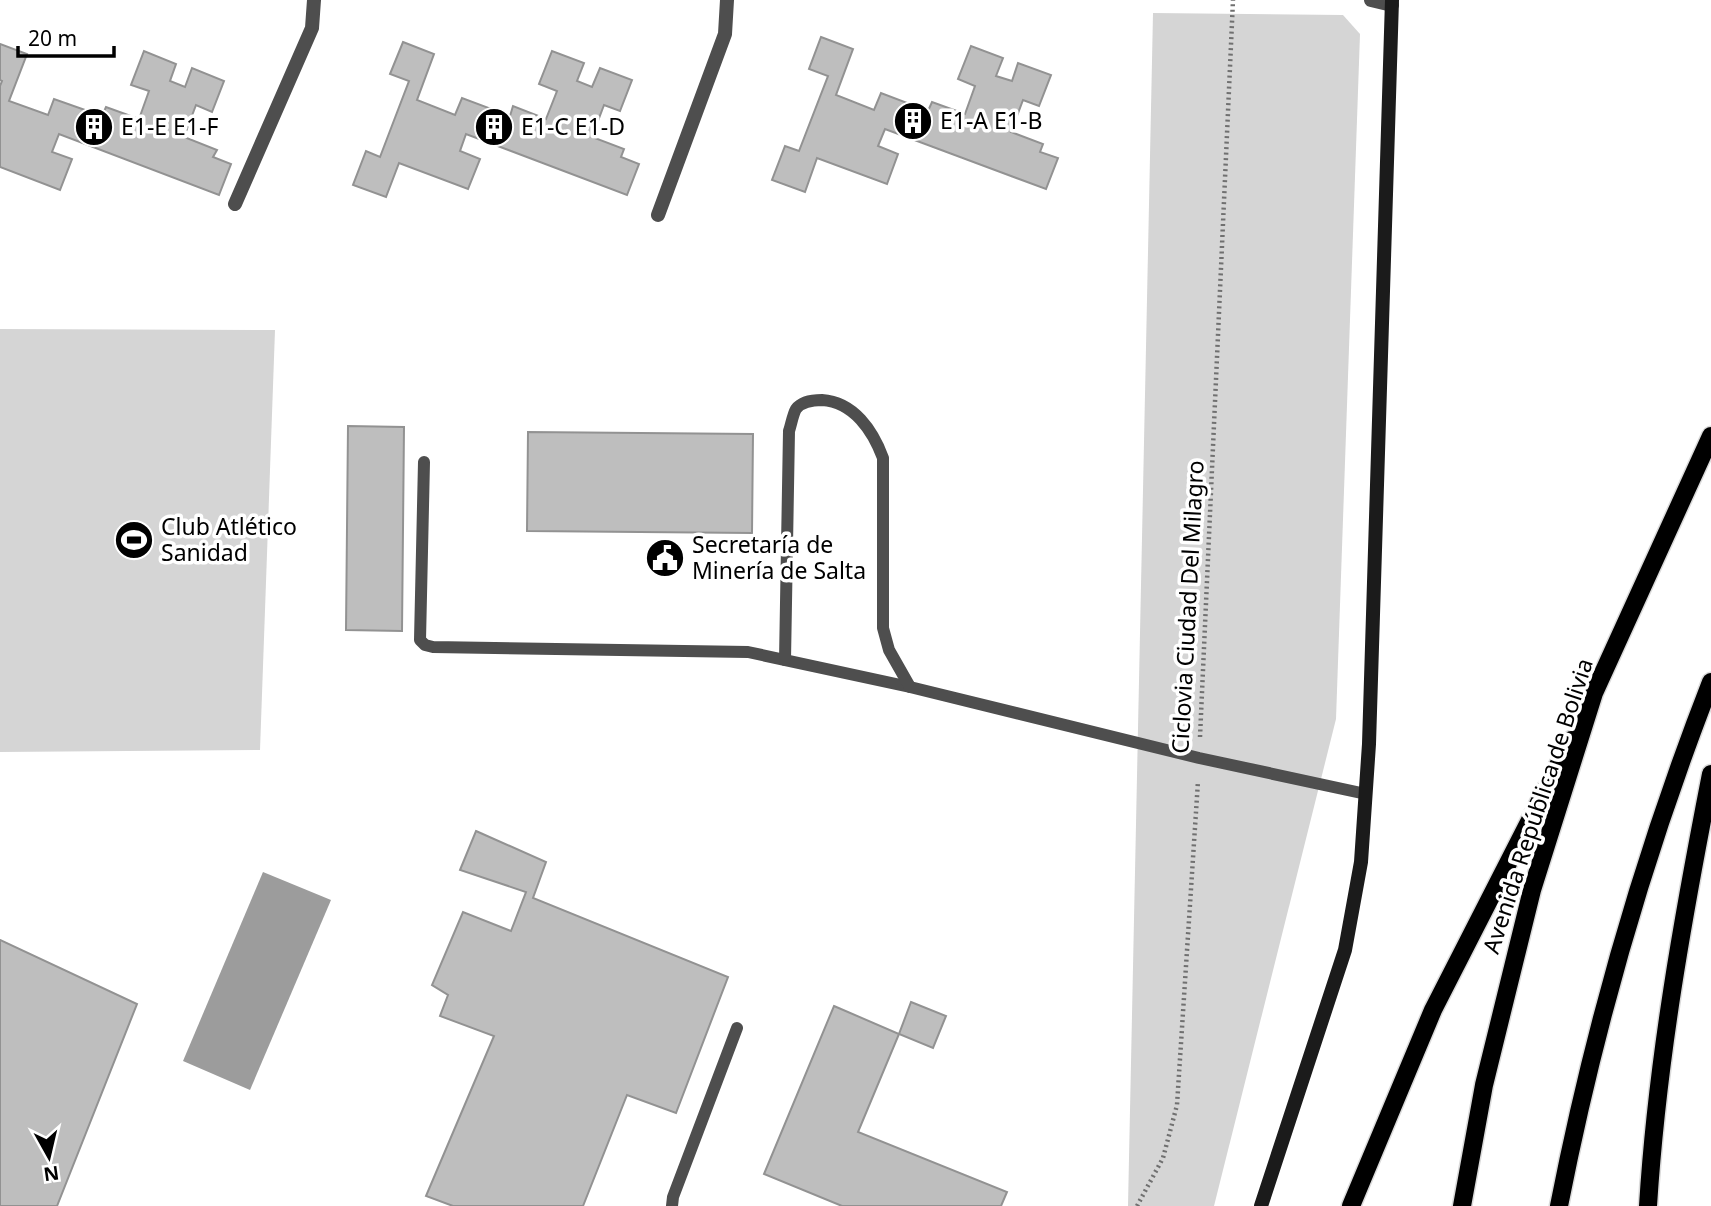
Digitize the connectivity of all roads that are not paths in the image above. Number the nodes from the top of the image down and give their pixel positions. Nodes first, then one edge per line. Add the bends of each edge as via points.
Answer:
1 (314, 0) edge
2 (727, 0) edge
3 (1371, 0) edge
4 (1392, 3) edge
5 (235, 204) dead end
6 (658, 215) dead end
7 (1711, 436) edge
8 (424, 462) dead end
9 (785, 660) junction
10 (1711, 682) edge
11 (910, 687) junction
12 (1594, 693) junction
13 (1711, 774) edge
14 (1366, 794) junction
15 (737, 1028) dead end
16 (672, 1206) edge
17 (1261, 1206) edge
18 (1351, 1206) edge
19 (1462, 1206) edge
20 (1559, 1206) edge
21 (1648, 1206) edge

1 - 5 street via 312,28
2 - 6 street via 725,34
3 - 4 street
4 - 14 street
7 - 12 main road, Avenida República de Bolivia
8 - 9 lane via 420,640 425,645 748,652
9 - 11 lane
9 - 11 lane via 789,430 796,409 810,400 828,401 863,420 883,458 883,628 889,650
10 - 20 main road via 1684,751 1626,934
11 - 14 lane
12 - 18 main road via 1433,1010
12 - 19 main road, Avenida República de Bolivia via 1532,890 1484,1086
13 - 21 main road via 1678,952
14 - 17 street via 1361,862 1345,950
15 - 16 lane

